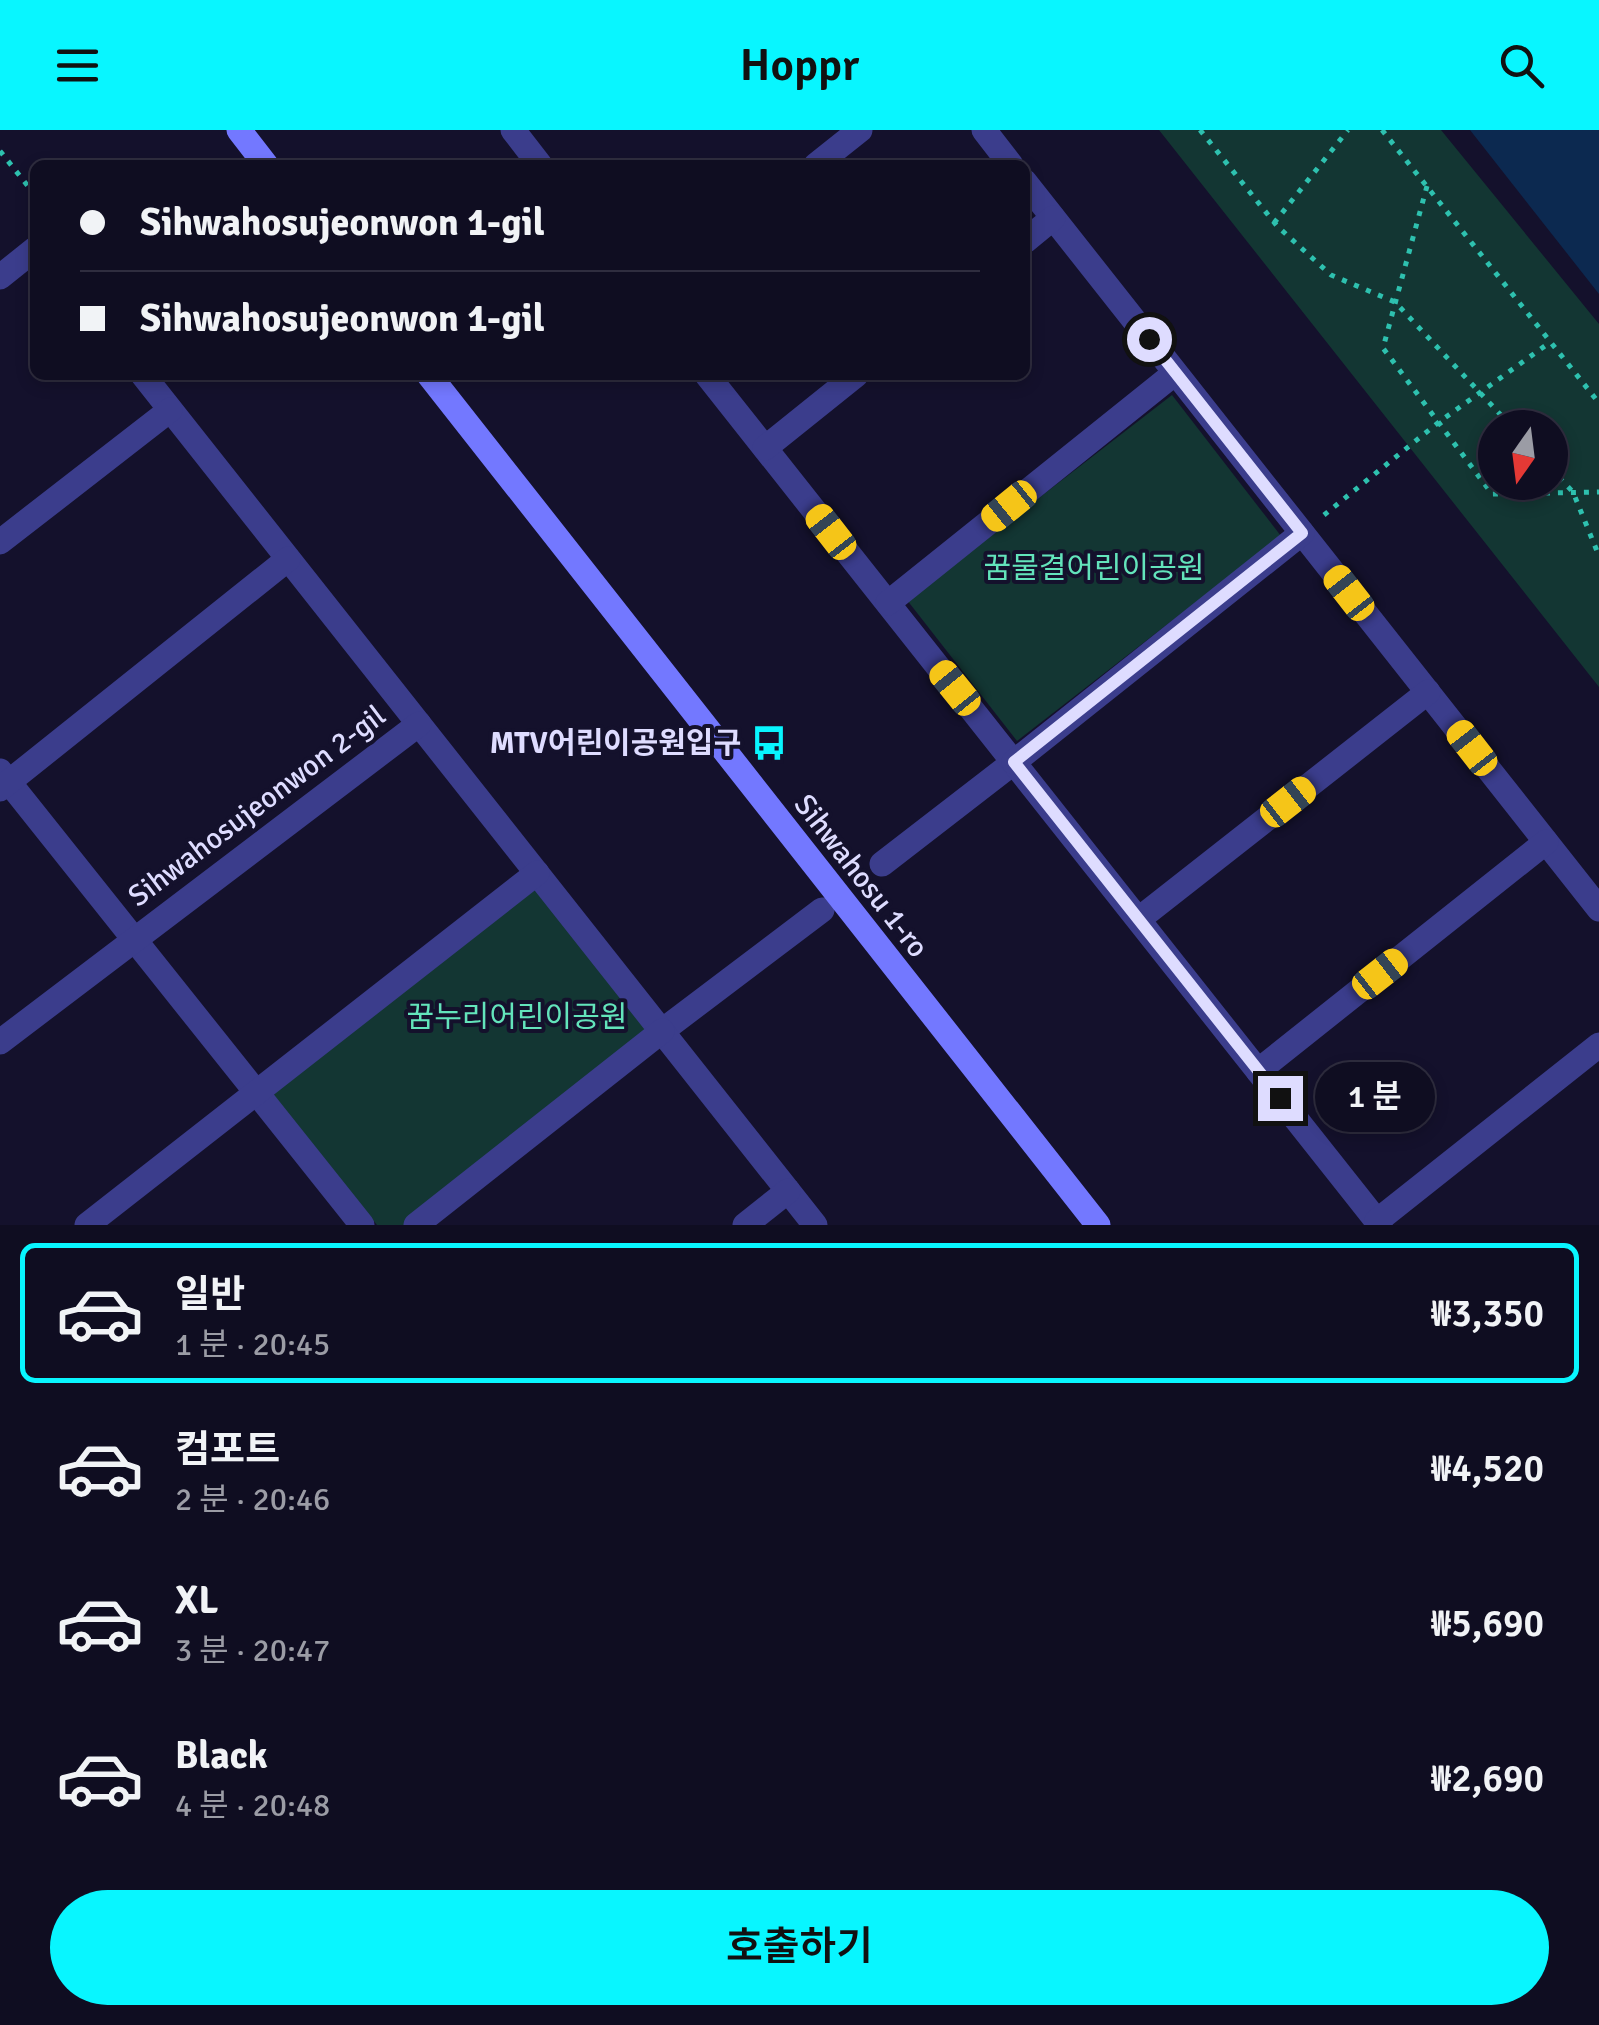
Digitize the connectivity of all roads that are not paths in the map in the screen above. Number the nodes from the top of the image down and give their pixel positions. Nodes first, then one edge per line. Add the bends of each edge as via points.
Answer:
1 (239, 130) edge
2 (860, 130) edge
3 (984, 130) edge
4 (519, 132) edge
5 (262, 160) edge
6 (537, 160) edge
7 (822, 160) edge
8 (1007, 160) edge
9 (1030, 188) edge
10 (1053, 218) junction
11 (1030, 236) edge
12 (30, 253) edge
13 (0, 277) edge
14 (1175, 372) junction
15 (146, 380) edge
16 (434, 380) edge
17 (710, 380) edge
18 (850, 380) edge
19 (170, 410) junction
20 (764, 448) junction
21 (1302, 533) junction
22 (0, 542) edge
23 (288, 559) junction
24 (888, 603) junction
25 (1428, 692) junction
26 (419, 724) junction
27 (1014, 762) junction
28 (3, 781) edge
29 (1546, 842) junction
30 (882, 864) dead end
31 (537, 873) junction
32 (822, 910) dead end
33 (1599, 910) edge
34 (1138, 919) junction
35 (135, 940) junction
36 (662, 1031) junction
37 (0, 1042) edge
38 (1599, 1045) edge
39 (1258, 1071) junction
40 (256, 1093) junction
41 (788, 1191) junction
42 (1379, 1223) edge
43 (87, 1225) edge
44 (362, 1225) edge
45 (416, 1225) edge
46 (745, 1225) edge
47 (815, 1225) edge
48 (1098, 1225) edge

1 - 5 main road
2 - 7 street
3 - 8 street
4 - 6 street
9 - 10 street
10 - 11 street
10 - 14 street
12 - 13 street
14 - 21 street
14 - 24 street
15 - 19 street, Sihwahosujeonwon 2-gil
16 - 48 main road, Sihwahosu 1-ro
17 - 20 street
18 - 20 street
19 - 22 street
19 - 23 street, Sihwahosujeonwon 2-gil
20 - 24 street
21 - 25 street
21 - 27 street
23 - 26 street, Sihwahosujeonwon 2-gil
23 - 28 street, Sihwahosujeonwon 2-gil
24 - 27 street
25 - 29 street
25 - 34 street
26 - 31 street, Sihwahosujeonwon 2-gil
26 - 35 street, Sihwahosujeonwon 2-gil
27 - 30 street
27 - 34 street
28 - 35 street, Sihwahosujeonwon 2-gil
29 - 33 street
29 - 39 street
31 - 36 street, Sihwahosujeonwon 2-gil
31 - 40 street
32 - 36 street
34 - 39 street
35 - 37 street, Sihwahosujeonwon 2-gil
35 - 40 street, Sihwahosujeonwon 2-gil
36 - 41 street, Sihwahosujeonwon 2-gil
36 - 45 street
38 - 42 street
39 - 42 street
40 - 43 street
40 - 44 street, Sihwahosujeonwon 2-gil
41 - 46 street
41 - 47 street, Sihwahosujeonwon 2-gil

